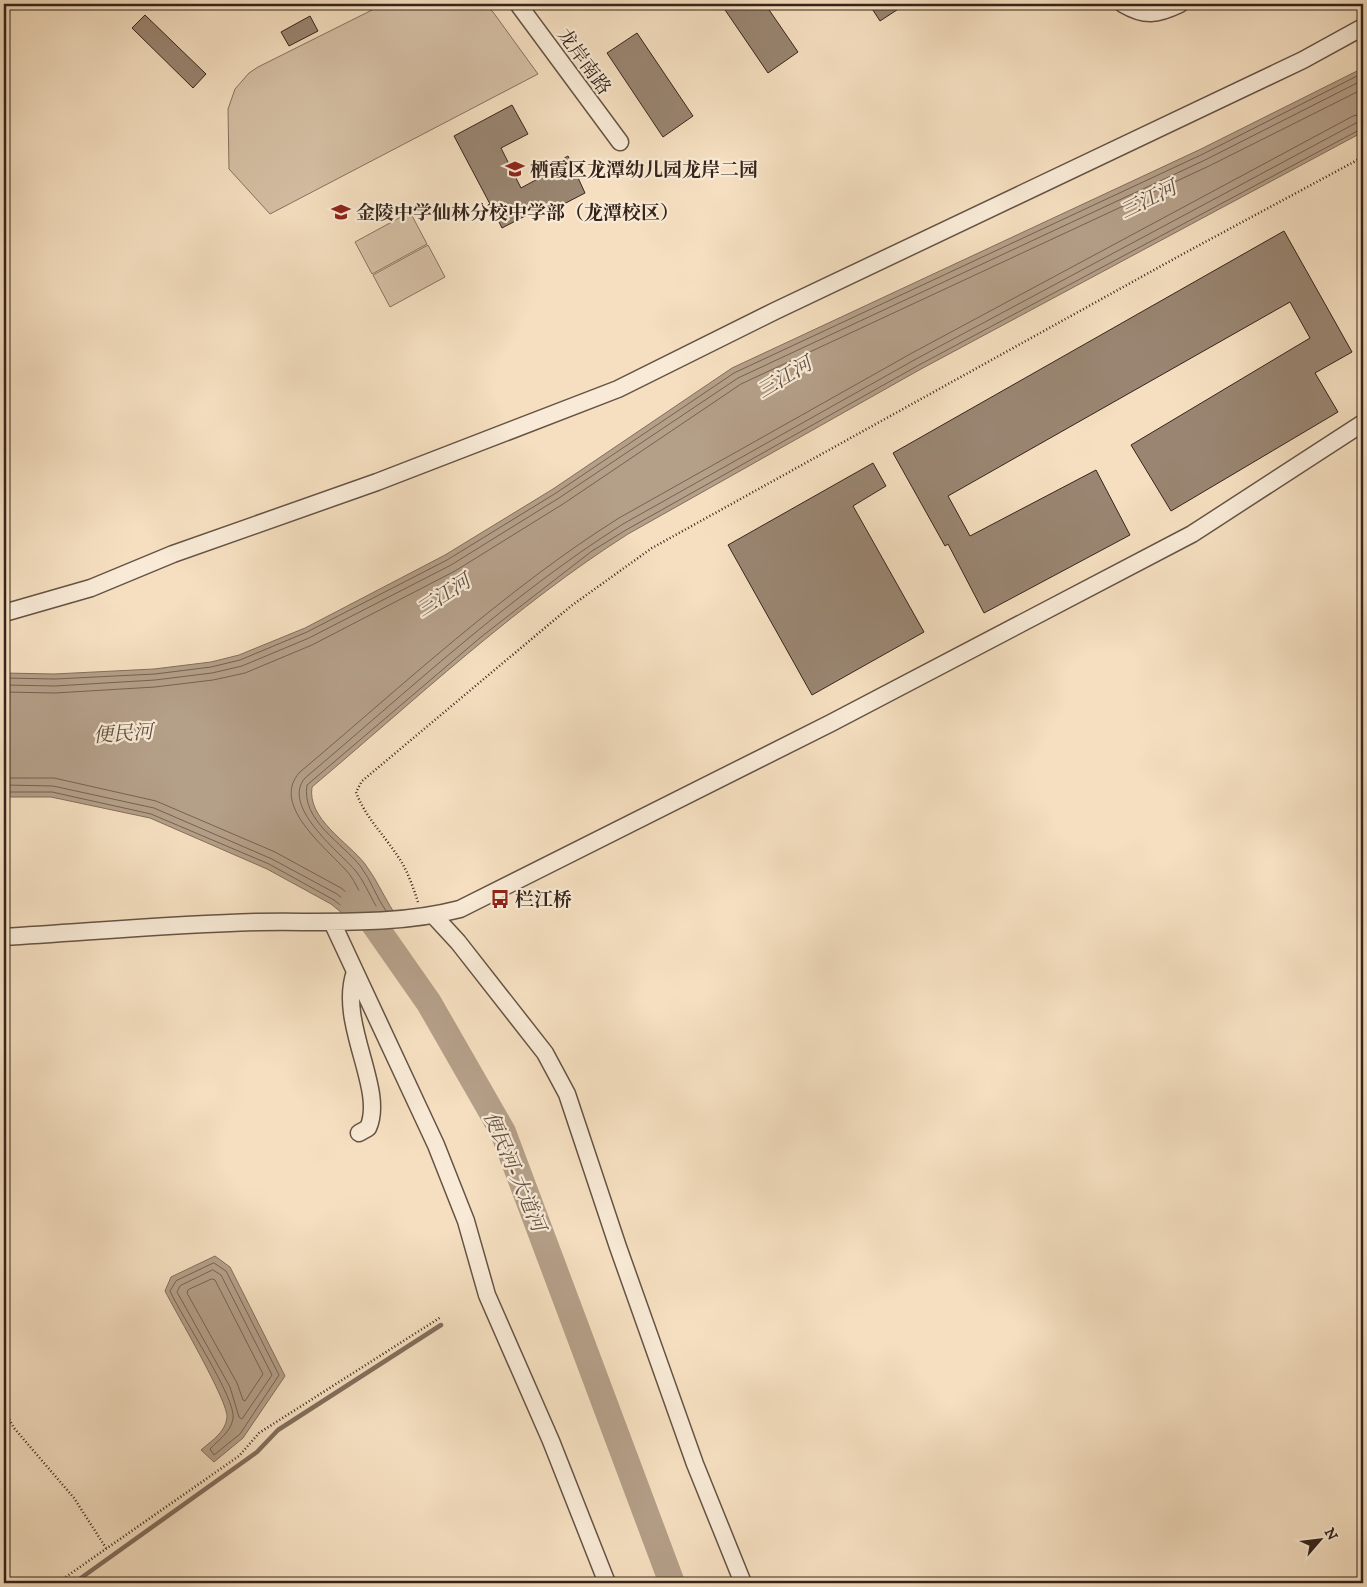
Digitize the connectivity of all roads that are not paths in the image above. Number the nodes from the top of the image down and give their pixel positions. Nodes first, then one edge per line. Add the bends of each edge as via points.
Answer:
1 (518, 4) edge
2 (1123, 4) edge
3 (1180, 4) edge
4 (1363, 27) edge
5 (620, 142) dead end
6 (1363, 423) edge
7 (4, 613) edge
8 (427, 917) junction
9 (336, 922) junction
10 (4, 937) edge
11 (355, 972) junction
12 (358, 1133) dead end
13 (607, 1583) edge
14 (743, 1583) edge

1 - 5 street, 龙岸南路
2 - 3 street via 1140,14 1164,12
4 - 7 street via 1303,60 618,389 377,482 173,554 91,588
6 - 8 street via 1192,534 831,724 484,898 460,909
8 - 9 street
8 - 14 street via 458,942 545,1053 568,1094 692,1455
9 - 10 street via 257,922
9 - 11 street
11 - 12 street via 350,985 350,1004 372,1110 368,1128
11 - 13 street via 436,1145 466,1221 487,1296 552,1441

